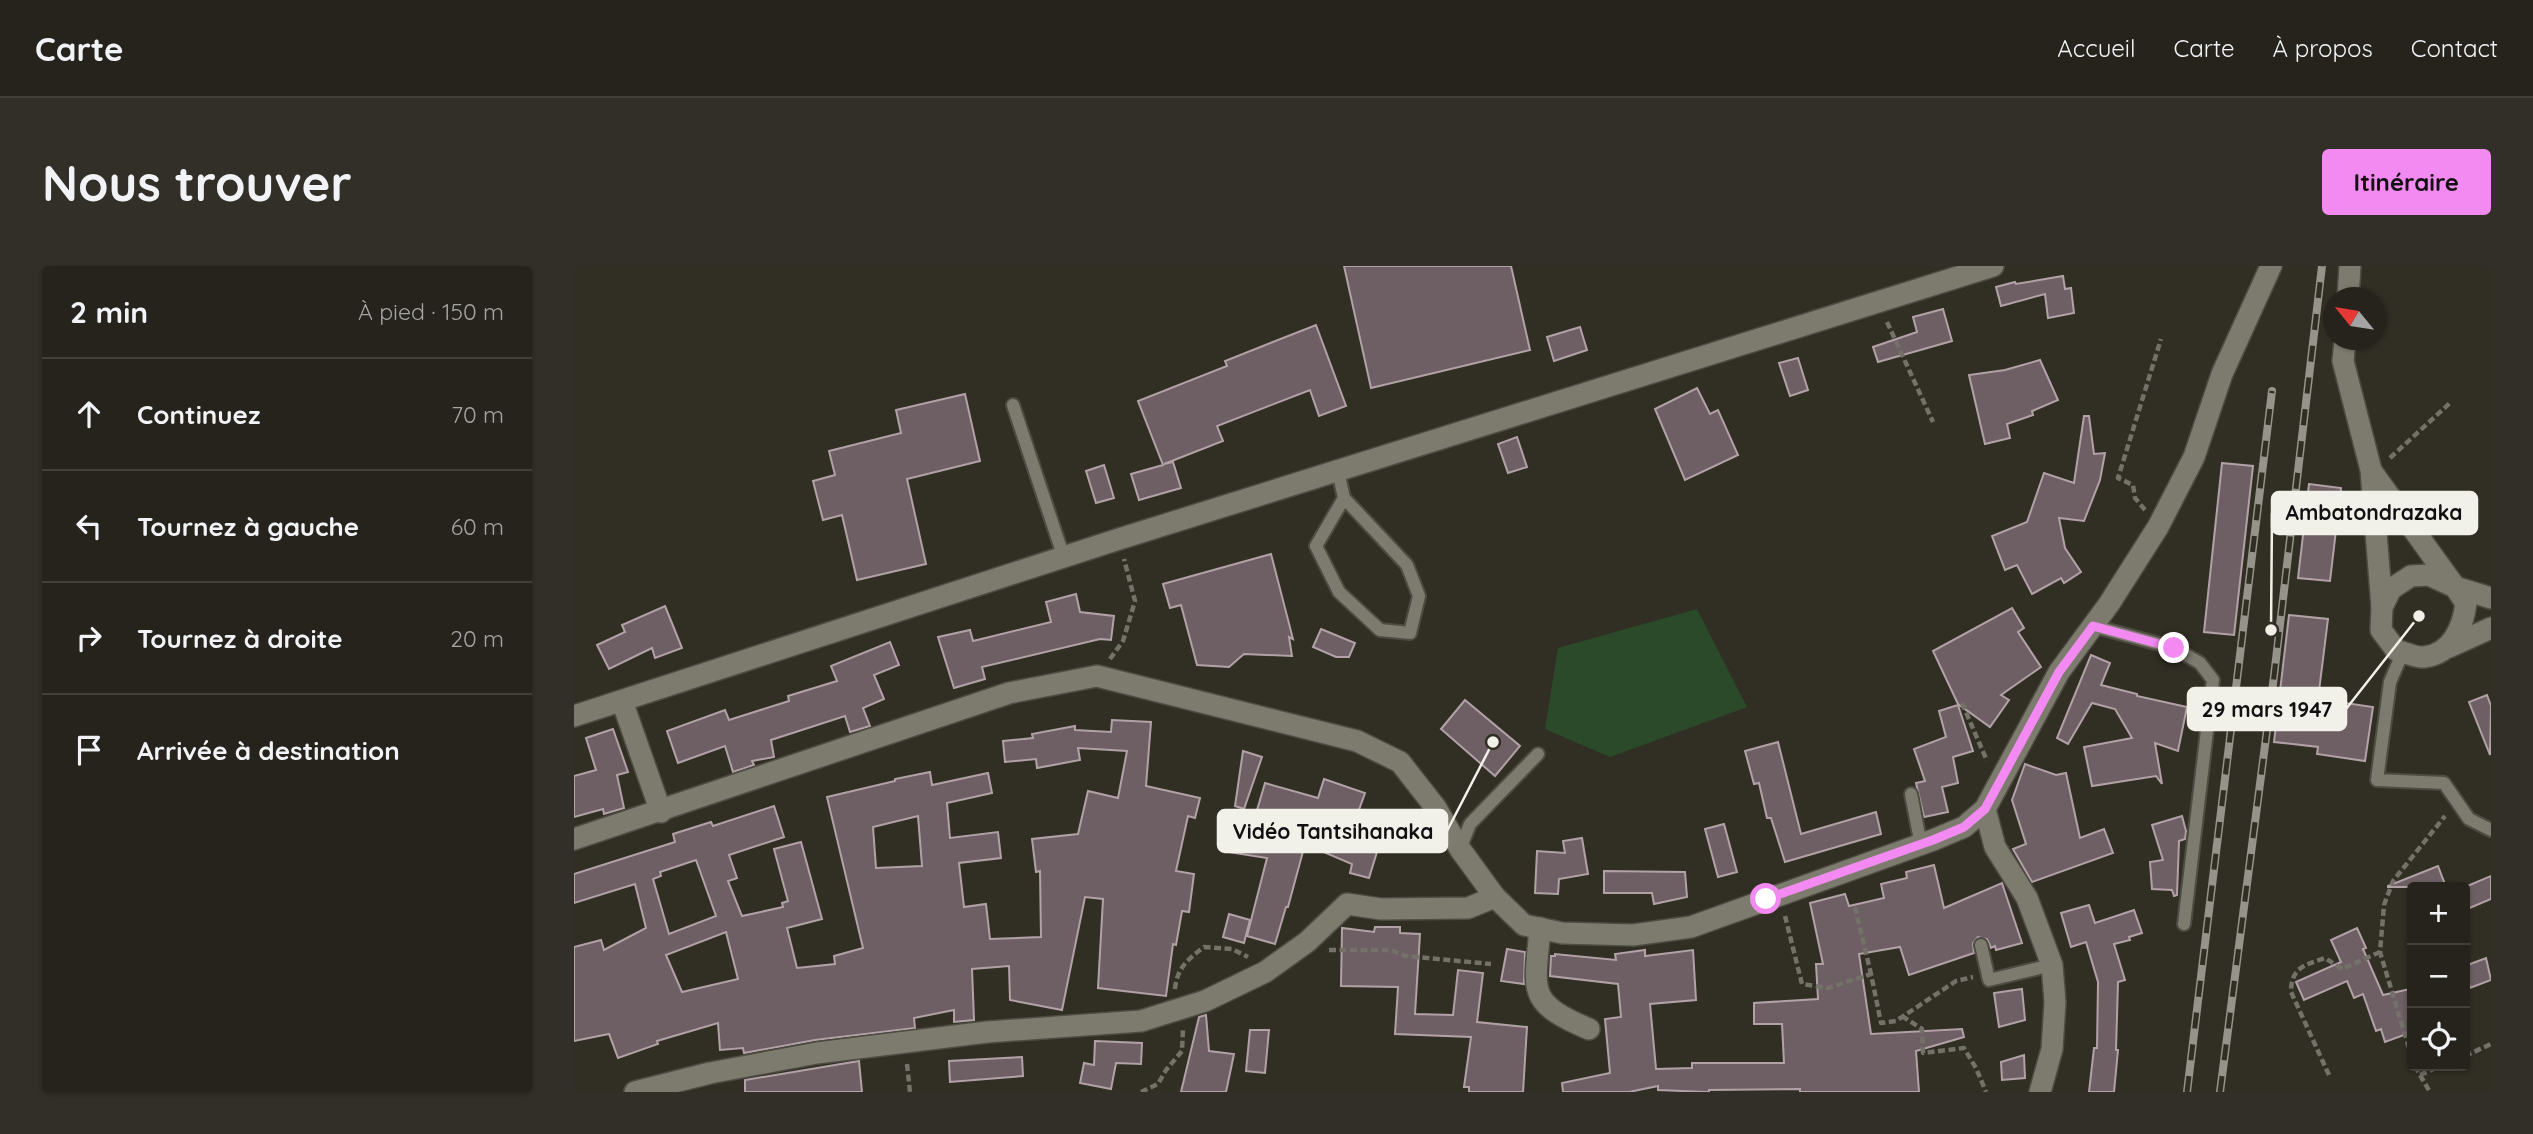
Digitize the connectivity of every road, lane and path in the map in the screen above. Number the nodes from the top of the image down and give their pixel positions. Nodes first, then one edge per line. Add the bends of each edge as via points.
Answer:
1 (1993, 266) edge
2 (2271, 266) edge
3 (2350, 266) edge
4 (2349, 287) edge
5 (1877, 302) junction
6 (2161, 339) dead end
7 (2344, 350) edge
8 (2451, 402) dead end
9 (1013, 405) dead end
10 (1933, 422) dead end
11 (2371, 470) junction
12 (1338, 471) junction
13 (1343, 498) junction
14 (2158, 527) junction
15 (1119, 539) junction
16 (1064, 558) junction
17 (2455, 587) junction
18 (2491, 598) edge
19 (2382, 607) junction
20 (2093, 626) junction
21 (2491, 628) edge
22 (2447, 648) junction
23 (2403, 652) junction
24 (1097, 677) junction
25 (622, 701) junction
26 (1962, 704) dead end
27 (574, 716) edge
28 (1538, 754) dead end
29 (2005, 772) junction
30 (1911, 794) dead end
31 (2457, 801) junction
32 (1985, 809) junction
33 (661, 812) junction
34 (2491, 830) edge
35 (574, 839) edge
36 (1921, 845) junction
37 (1460, 849) junction
38 (1780, 894) junction
39 (1495, 897) junction
40 (1855, 907) dead end
41 (2183, 924) dead end
42 (1539, 928) junction
43 (1981, 945) dead end
44 (1300, 947) junction
45 (2380, 952) junction
46 (1491, 964) dead end
47 (2052, 965) junction
48 (1271, 967) junction
49 (1871, 974) junction
50 (1987, 974) junction
51 (1174, 1011) junction
52 (1902, 1016) junction
53 (1589, 1029) dead end
54 (2407, 1041) edge
55 (905, 1042) junction
56 (2491, 1044) edge
57 (2470, 1054) edge
58 (2418, 1071) edge
59 (2429, 1071) edge
60 (2329, 1075) dead end
61 (2420, 1075) junction
62 (635, 1092) edge
63 (910, 1092) edge
64 (1142, 1092) edge
65 (1986, 1092) edge
66 (2039, 1092) edge
67 (2430, 1092) edge

1 - 5 street
2 - 14 street via 2222,374 2194,457
3 - 4 street
5 - 10 path
5 - 12 street
6 - 14 path via 2118,478 2133,485 2135,498
7 - 11 street
8 - 11 path via 2398,452
9 - 16 lane
11 - 17 street
11 - 19 street
12 - 13 lane
12 - 15 street
13 - 13 lane via 1407,565 1419,596 1410,633 1380,630 1339,593 1317,546
14 - 20 street
15 - 16 street
15 - 24 path via 1135,601 1123,641
16 - 25 street
17 - 18 street
17 - 19 street via 2428,575 2411,576 2391,589
17 - 22 street via 2466,603 2463,624
19 - 23 street via 2381,630 2396,650
20 - 29 street via 2059,672
20 - 41 lane via 2174,648 2200,663 2213,680
21 - 22 street
22 - 23 street via 2423,657
23 - 31 lane via 2389,682 2377,780 2444,783
24 - 33 street via 1009,693
24 - 37 street via 1357,741 1400,762 1436,808
25 - 27 street
25 - 33 street
26 - 29 path via 1984,759
28 - 37 lane via 1470,824
29 - 32 street
30 - 36 lane
31 - 34 lane via 2469,819
31 - 45 path via 2392,881 2384,905
32 - 36 street via 1964,827
32 - 47 street via 1995,847 2026,898
33 - 35 street
36 - 38 street
37 - 39 street
38 - 42 street via 1691,927 1633,935
38 - 49 path via 1802,984 1828,988
39 - 42 street via 1524,925
39 - 44 street via 1468,908 1381,909 1347,904
40 - 49 path
42 - 53 street via 1535,986 1545,1005
43 - 50 lane
44 - 46 path via 1390,950 1406,956
44 - 48 street
45 - 54 path
45 - 60 path via 2342,969 2325,958 2302,966 2291,980 2291,992
47 - 50 lane via 1989,980
47 - 66 street via 2052,1049
48 - 51 street via 1205,1001
48 - 51 path via 1232,949 1203,947 1184,962 1176,978
49 - 52 path via 1881,1023
50 - 52 path via 1956,981
51 - 55 street via 1141,1021
51 - 64 path via 1183,1023 1182,1051 1158,1084
52 - 65 path via 1922,1029 1923,1053 1964,1048
55 - 62 street via 817,1053
55 - 63 path
56 - 57 path
58 - 61 path
59 - 61 path
61 - 67 path

